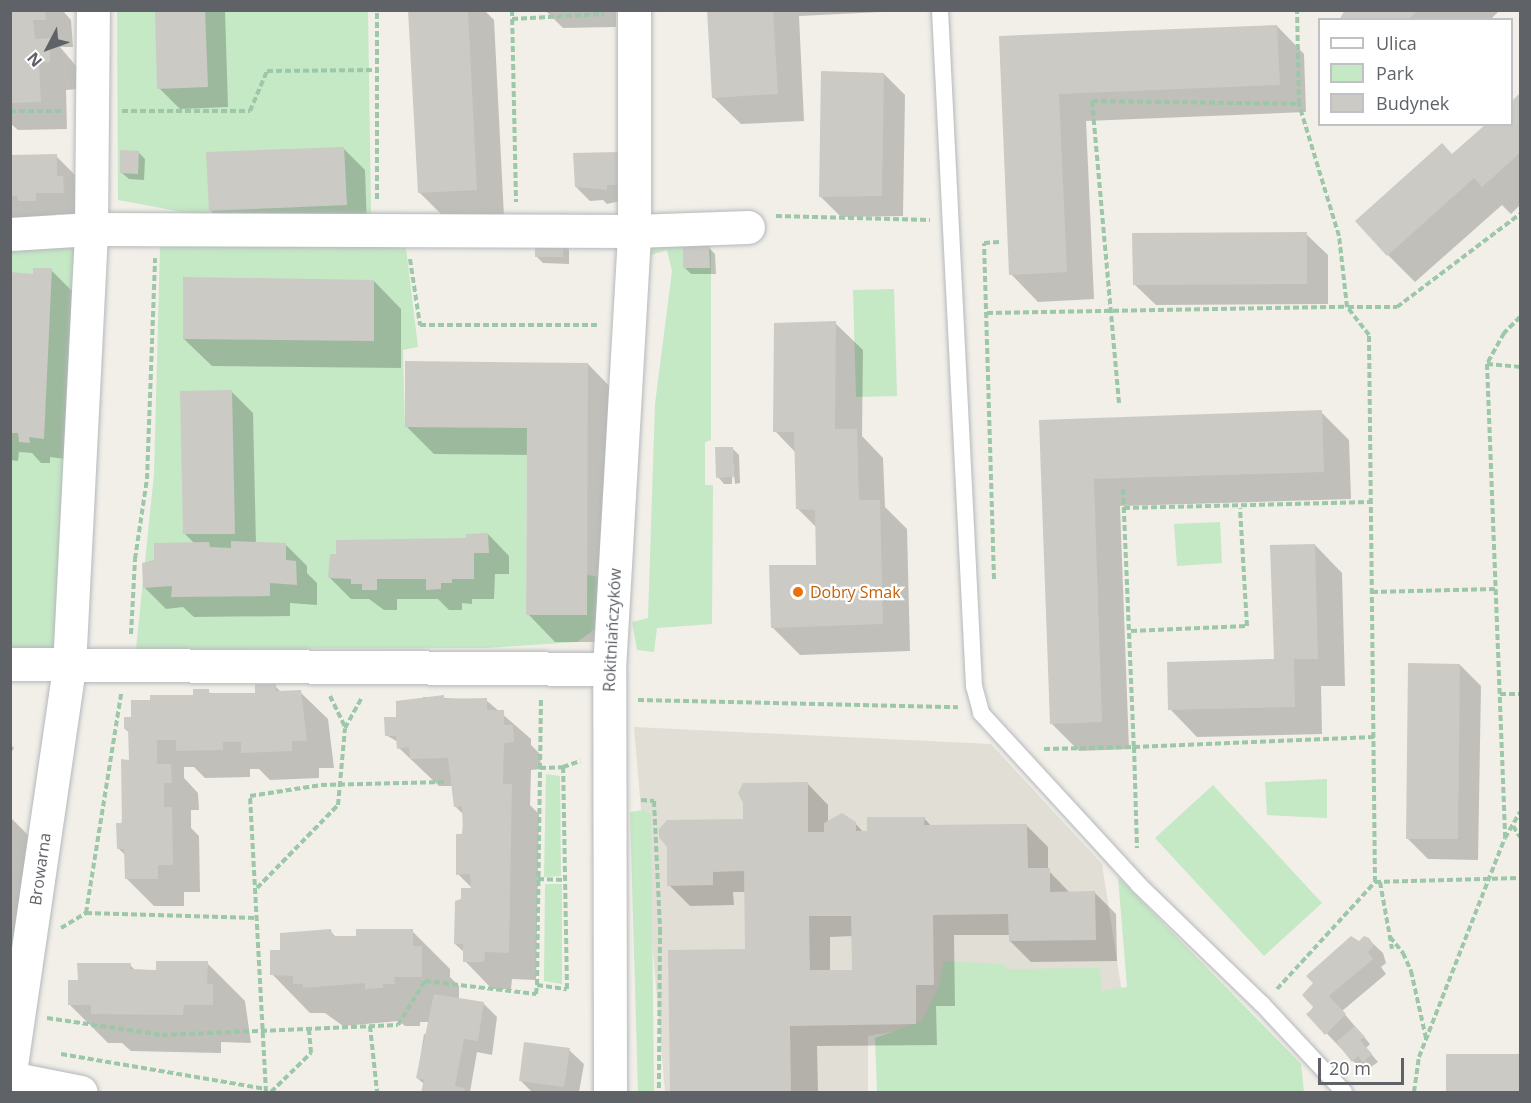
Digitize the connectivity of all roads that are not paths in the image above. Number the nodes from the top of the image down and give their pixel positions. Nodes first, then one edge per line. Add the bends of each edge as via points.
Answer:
1 (93, 10) edge
2 (940, 10) edge
3 (634, 11) edge
4 (760, 222) road end
5 (91, 230) junction
6 (634, 231) junction
7 (10, 234) edge
8 (10, 664) edge
9 (69, 667) junction
10 (609, 669) junction
11 (10, 1072) edge
12 (10, 1078) edge
13 (81, 1092) edge
14 (610, 1092) edge
15 (1344, 1092) edge

1 - 5 street, Browarna
2 - 15 lane via 974,686 979,707 1013,750 1138,885 1262,1004
3 - 6 street, Rokitniańczyków
4 - 6 street
5 - 6 street
5 - 7 street
5 - 9 street, Browarna
6 - 10 street, Rokitniańczyków
8 - 9 street
9 - 10 street
9 - 11 street, Browarna
10 - 14 street, Rokitniańczyków
12 - 13 street

